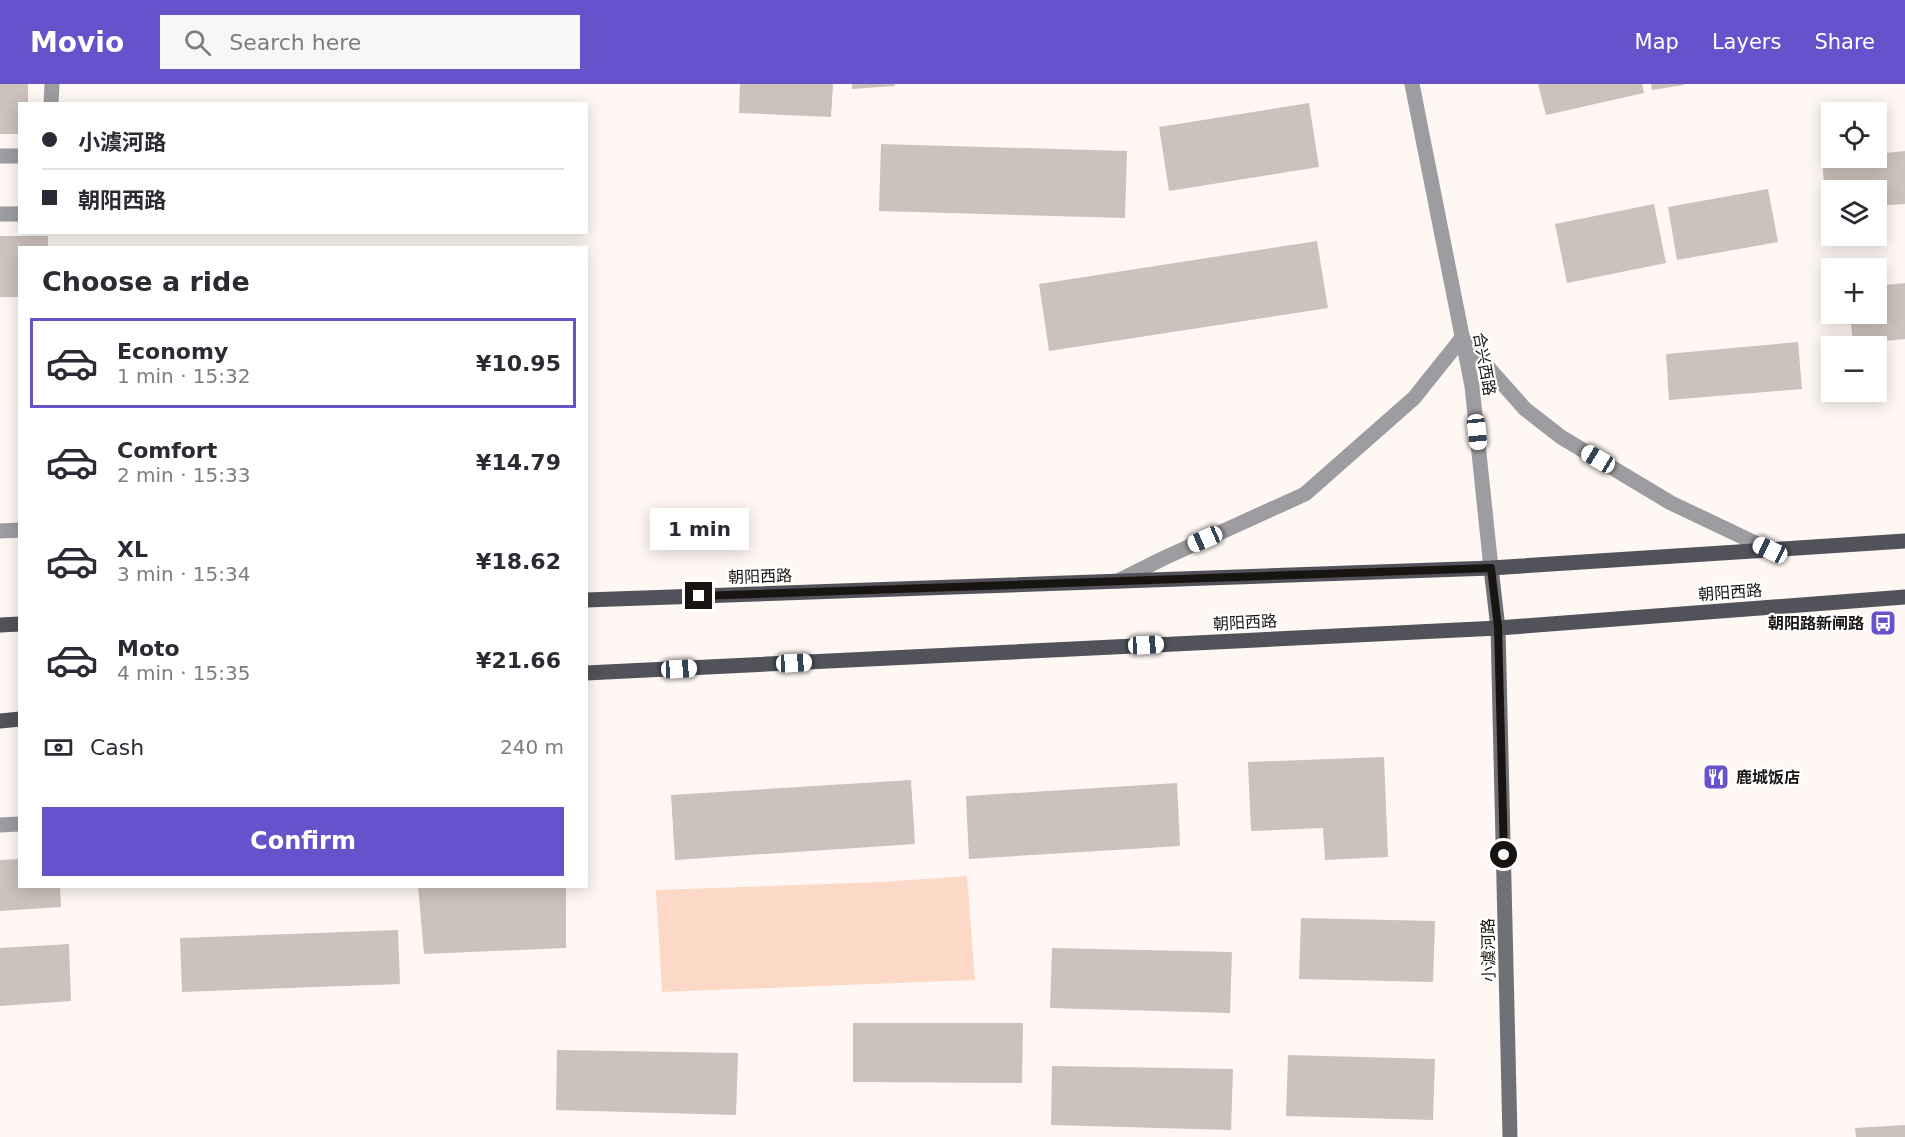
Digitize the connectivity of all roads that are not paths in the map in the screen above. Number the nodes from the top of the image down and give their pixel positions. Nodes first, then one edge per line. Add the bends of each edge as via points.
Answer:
1 (52, 84) edge
2 (1412, 84) edge
3 (51, 102) edge
4 (0, 156) edge
5 (18, 156) edge
6 (0, 214) edge
7 (18, 214) edge
8 (1462, 338) junction
9 (18, 530) edge
10 (0, 531) edge
11 (1905, 541) edge
12 (1770, 550) junction
13 (1491, 568) junction
14 (1118, 581) junction
15 (1905, 597) edge
16 (588, 600) edge
17 (18, 624) edge
18 (0, 625) edge
19 (1498, 627) junction
20 (588, 673) edge
21 (18, 719) edge
22 (0, 721) edge
23 (1502, 762) joint
24 (18, 824) edge
25 (0, 825) edge
26 (1510, 1137) edge

1 - 3 street
2 - 8 street, 合兴西路
4 - 5 street
6 - 7 street
8 - 12 street via 1525,409 1561,437 1671,503
8 - 13 street, 合兴西路 via 1472,386
8 - 14 street via 1414,399 1305,494
9 - 10 street
11 - 12 main road, 朝阳西路
12 - 13 main road, 朝阳西路
13 - 14 main road, 朝阳西路
13 - 19 main road, 合兴西路
14 - 16 main road, 朝阳西路
15 - 19 main road, 朝阳西路
17 - 18 main road
19 - 20 main road, 朝阳西路
19 - 23 main road, 合兴西路
21 - 22 main road
23 - 26 main road, 小澞河路
24 - 25 street

